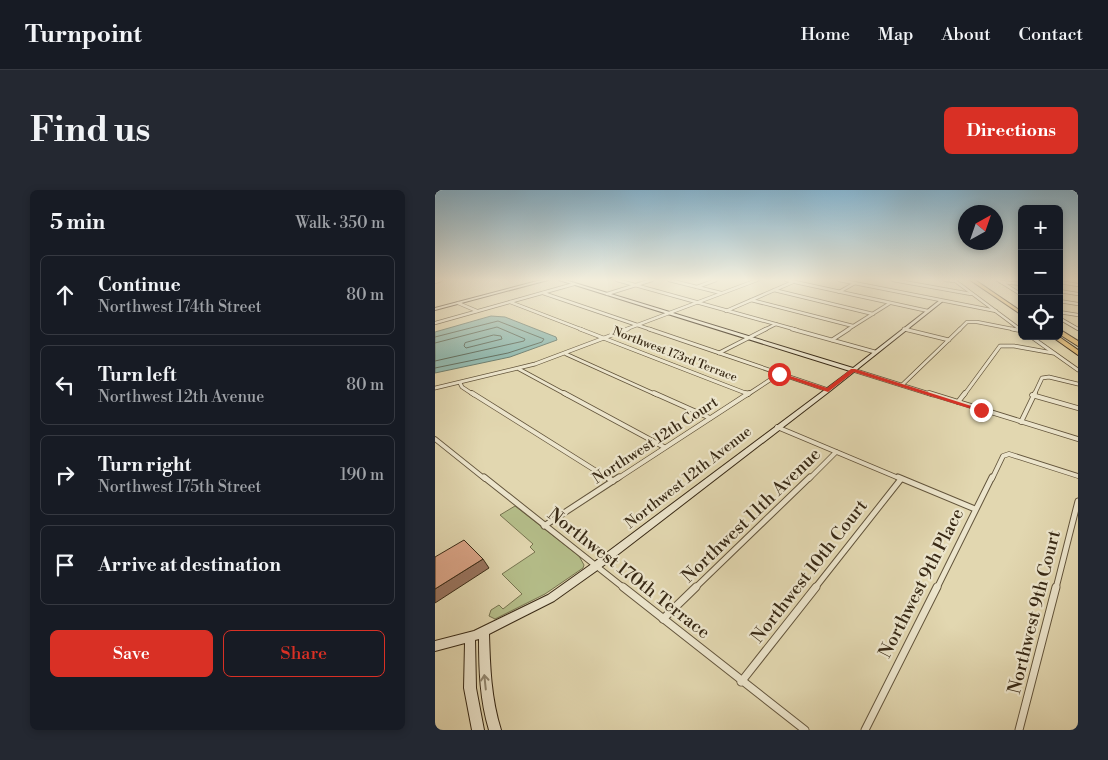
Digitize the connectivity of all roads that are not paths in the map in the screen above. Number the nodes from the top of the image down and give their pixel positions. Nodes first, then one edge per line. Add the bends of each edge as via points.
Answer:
1 (450, 305) edge
2 (463, 305) edge
3 (498, 305) edge
4 (519, 305) edge
5 (580, 305) edge
6 (645, 305) edge
7 (693, 305) edge
8 (708, 305) edge
9 (739, 305) edge
10 (771, 305) edge
11 (837, 305) edge
12 (887, 305) edge
13 (900, 305) edge
14 (936, 305) edge
15 (964, 305) edge
16 (988, 305) edge
17 (435, 309) edge
18 (727, 310) junction
19 (477, 311) junction
20 (928, 311) junction
21 (996, 311) junction
22 (671, 313) junction
23 (1063, 313) edge
24 (873, 314) junction
25 (1078, 315) edge
26 (1063, 320) edge
27 (435, 323) edge
28 (776, 324) junction
29 (639, 325) junction
30 (853, 326) junction
31 (1018, 328) edge
32 (904, 329) junction
33 (1078, 329) edge
34 (1018, 330) edge
35 (1063, 334) edge
36 (606, 338) junction
37 (748, 338) junction
38 (832, 340) junction
39 (949, 340) junction
40 (1035, 340) edge
41 (1060, 340) edge
42 (1078, 344) edge
43 (875, 352) junction
44 (1078, 352) edge
45 (719, 353) junction
46 (1053, 353) junction
47 (565, 354) junction
48 (519, 369) junction
49 (853, 370) junction
50 (1078, 370) edge
51 (779, 374) junction
52 (460, 383) junction
53 (1078, 384) edge
54 (902, 385) junction
55 (435, 388) edge
56 (828, 390) junction
57 (748, 394) junction
58 (1032, 395) junction
59 (958, 402) junction
60 (1078, 408) edge
61 (710, 418) junction
62 (1021, 422) junction
63 (777, 427) junction
64 (435, 439) edge
65 (1078, 439) edge
66 (664, 447) junction
67 (835, 452) junction
68 (1078, 476) edge
69 (901, 479) junction
70 (613, 481) junction
71 (1078, 501) edge
72 (975, 509) junction
73 (544, 526) junction
74 (596, 566) junction
75 (663, 619) junction
76 (484, 632) junction
77 (469, 637) junction
78 (435, 646) edge
79 (741, 682) junction
80 (478, 730) edge
81 (495, 730) edge
82 (805, 730) edge
83 (865, 730) edge
84 (1019, 730) edge

1 - 17 street
2 - 19 street
3 - 19 street
4 - 36 street, Northwest 173rd Terrace
5 - 29 street
6 - 22 street
7 - 22 street
8 - 18 street
9 - 18 street
10 - 30 street
11 - 24 street
12 - 24 street
13 - 20 street
14 - 20 street, Northwest 12th Avenue
15 - 21 street
16 - 21 street
18 - 28 street
19 - 27 street
20 - 32 street, Northwest 12th Avenue
21 - 31 street
22 - 29 street
22 - 37 street
23 - 25 street
24 - 30 street
26 - 33 street
28 - 37 street
28 - 38 street
29 - 36 street
29 - 45 street
30 - 38 street
32 - 39 street
32 - 43 street, Northwest 12th Avenue
34 - 39 street via 971,321
35 - 42 highway
36 - 47 street
36 - 57 street, Northwest 173rd Terrace
37 - 45 street
37 - 49 street
38 - 43 street
39 - 54 street
40 - 46 street
41 - 44 highway
43 - 49 street, Northwest 12th Avenue
45 - 51 street
46 - 50 street
46 - 59 street via 1000,346
47 - 48 street
47 - 61 street
48 - 52 street
48 - 66 street
49 - 54 street
49 - 56 street, Northwest 12th Avenue
51 - 56 street
51 - 57 street, Northwest 12th Court
52 - 55 street
52 - 70 street
53 - 58 street via 1049,376 1041,378
54 - 59 street
56 - 63 street, Northwest 12th Avenue
57 - 61 street, Northwest 12th Court
58 - 60 street
58 - 62 street
59 - 62 street
61 - 66 street, Northwest 12th Court
62 - 65 street
63 - 67 street
63 - 74 street, Northwest 12th Avenue
64 - 73 street, Northwest 170th Terrace
66 - 70 street, Northwest 12th Court
67 - 69 street
67 - 75 street, Northwest 11th Avenue
68 - 72 street, Northwest 9th Place via 1009,454 1003,456
69 - 72 street
69 - 79 street, Northwest 10th Court
70 - 73 street, Northwest 12th Court
71 - 84 street, Northwest 9th Court
72 - 83 street, Northwest 9th Place
73 - 74 street, Northwest 170th Terrace
74 - 75 street, Northwest 170th Terrace
74 - 76 street, Northwest 12th Avenue via 551,598
75 - 79 street, Northwest 170th Terrace
76 - 77 street, Northwest 12th Avenue
81 -> 76 street via 487,694
77 - 78 street, Northwest 12th Avenue
77 - 80 street via 469,688
79 - 82 street, Northwest 170th Terrace

